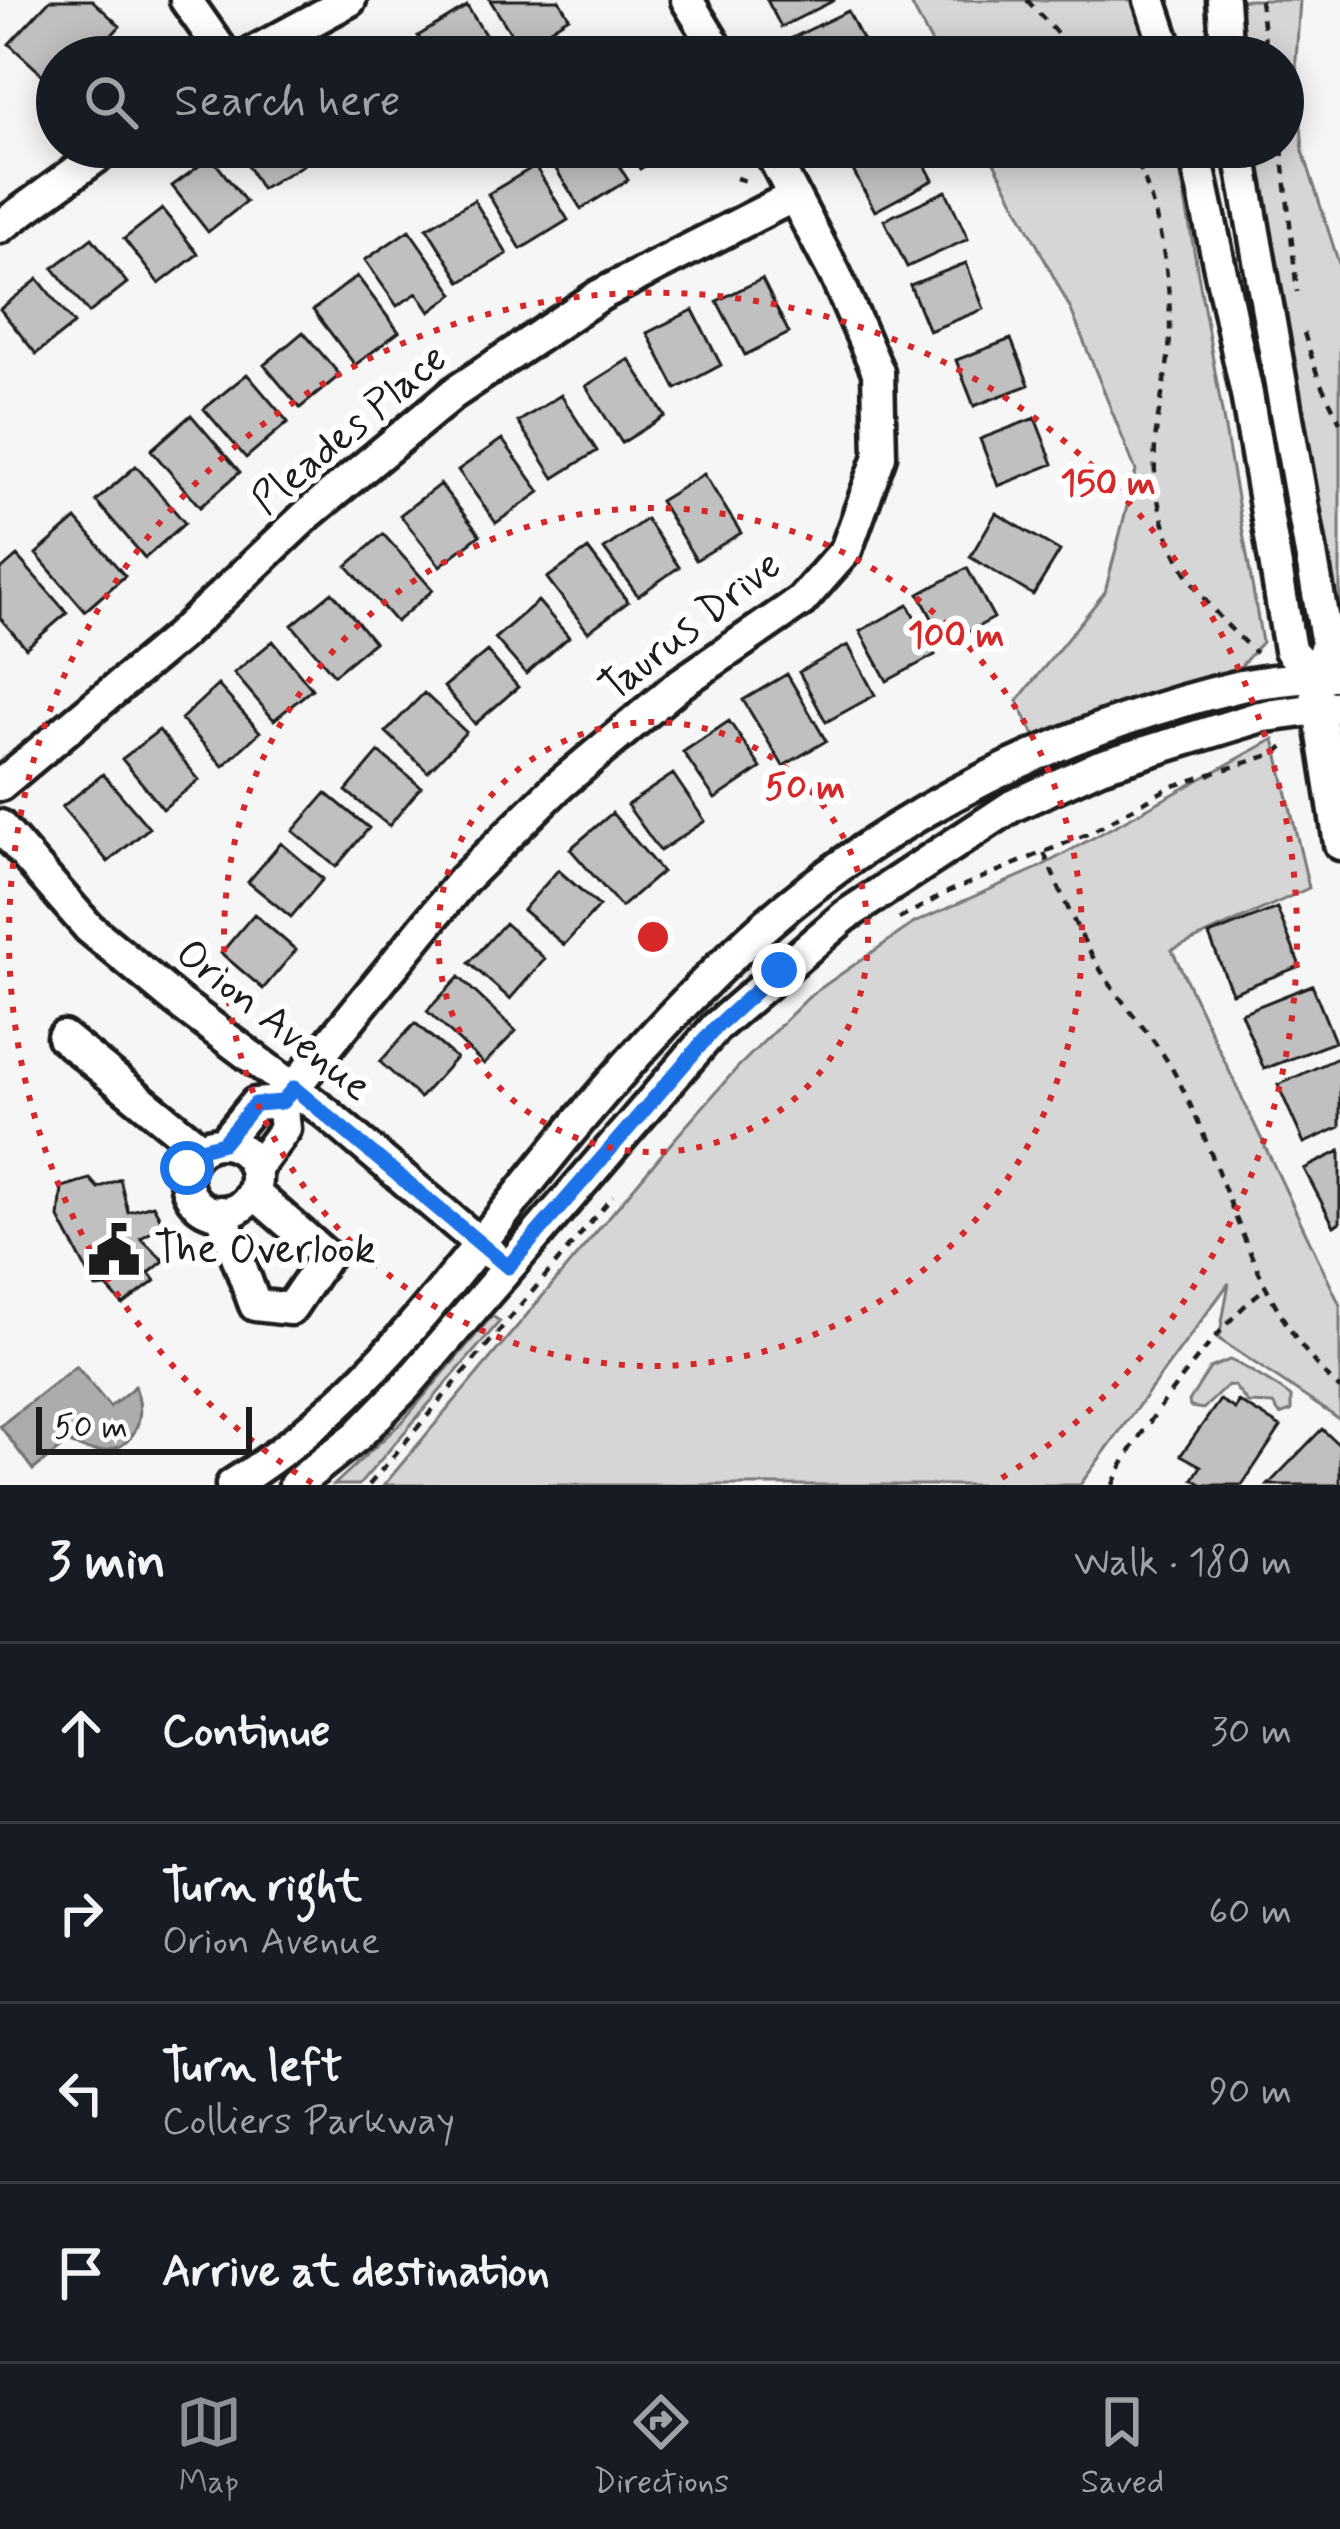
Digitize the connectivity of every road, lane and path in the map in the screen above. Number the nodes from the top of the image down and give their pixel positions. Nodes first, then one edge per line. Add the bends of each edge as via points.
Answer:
1 (186, 0) edge
2 (350, 0) edge
3 (687, 0) edge
4 (1027, 0) edge
5 (1150, 0) edge
6 (1223, 0) edge
7 (1260, 0) edge
8 (211, 36) edge
9 (284, 36) edge
10 (709, 36) edge
11 (1059, 36) edge
12 (1162, 36) edge
13 (1226, 36) edge
14 (1264, 36) edge
15 (81, 168) edge
16 (779, 168) edge
17 (1140, 168) edge
18 (1199, 168) edge
19 (1243, 168) edge
20 (1284, 168) edge
21 (736, 178) dead end
22 (746, 182) dead end
23 (794, 196) junction
24 (0, 227) edge
25 (1297, 293) dead end
26 (1303, 331) dead end
27 (1340, 422) edge
28 (1258, 656) dead end
29 (1328, 691) edge
30 (1291, 740) dead end
31 (0, 784) edge
32 (0, 826) edge
33 (1340, 844) edge
34 (1044, 853) junction
35 (888, 925) dead end
36 (63, 1037) dead end
37 (288, 1095) junction
38 (212, 1146) junction
39 (254, 1181) junction
40 (620, 1187) dead end
41 (221, 1212) junction
42 (480, 1245) junction
43 (508, 1267) junction
44 (1265, 1288) junction
45 (1340, 1389) edge
46 (232, 1485) edge
47 (296, 1485) edge
48 (369, 1485) edge
49 (1113, 1485) edge

1 - 8 street
2 - 9 street
3 - 10 street
4 - 11 path
5 - 12 street
6 - 13 street
7 - 14 path
15 - 24 street
16 - 23 street, Taurus Drive
17 - 28 path via 1168,284 1170,339 1155,441 1162,518 1211,613
18 - 29 street via 1290,650
19 - 29 street via 1327,644
20 - 25 path
21 - 22 path
23 - 31 street, Pleades Place via 600,295 454,393
23 - 37 street, Taurus Drive via 878,372 880,456 846,550 801,601 680,685 557,787 463,880
26 - 27 path
29 - 33 street
29 - 42 street via 1247,685 1111,724 982,782 878,842 702,983
29 - 43 street via 1100,766 1012,806 844,916 716,1027
30 - 34 path via 1276,753 1170,787
32 - 37 street, Orion Avenue via 88,928
34 - 35 path
34 - 44 path via 1086,946 1172,1067 1198,1118
36 - 38 street
37 - 38 street via 255,1104
37 - 39 street via 285,1129
37 - 42 street, Orion Avenue
38 - 39 street via 243,1151
38 - 41 street via 187,1168 188,1190 203,1208
39 - 41 street via 237,1208
39 - 41 street via 326,1256 290,1309 255,1305
40 - 48 path
42 - 43 street, Orion Avenue
42 - 46 street via 345,1402
43 - 47 street via 407,1385
44 - 45 path
44 - 49 path via 1208,1349

